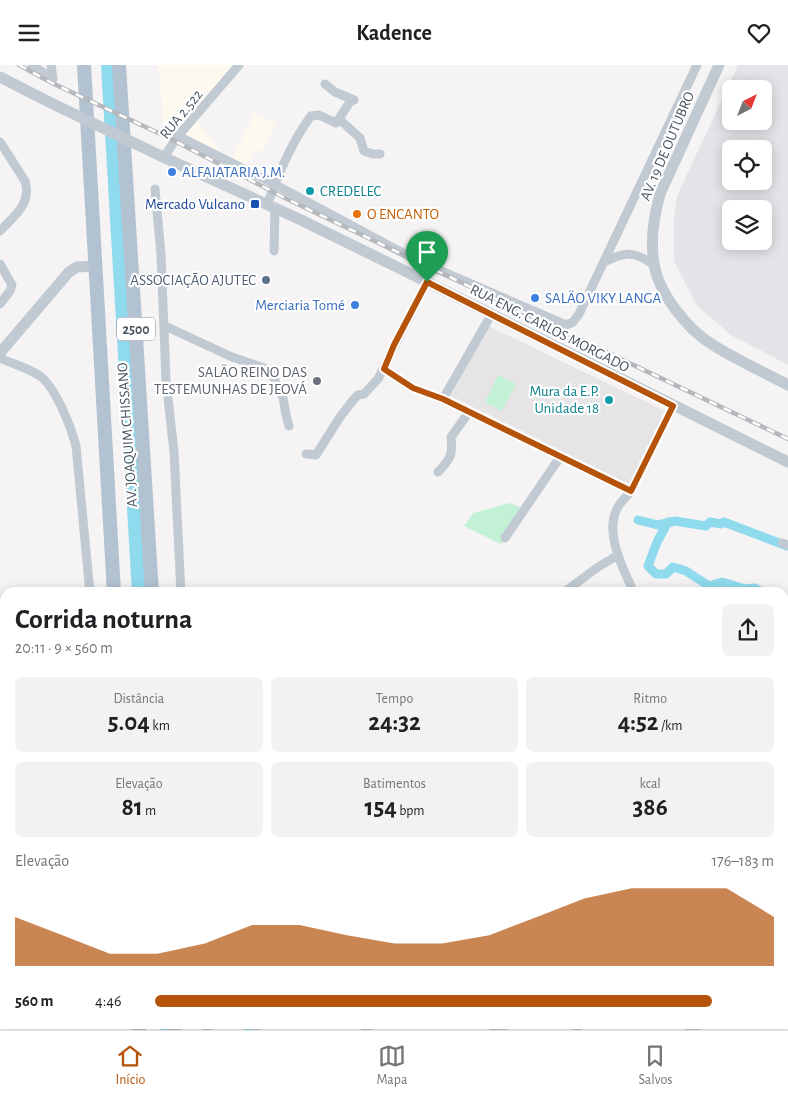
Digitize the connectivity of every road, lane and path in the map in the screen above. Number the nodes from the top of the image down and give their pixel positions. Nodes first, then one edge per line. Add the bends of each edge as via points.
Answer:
1 (32, 65) edge
2 (51, 65) edge
3 (84, 65) edge
4 (119, 65) edge
5 (239, 65) edge
6 (697, 65) edge
7 (719, 65) edge
8 (0, 77) edge
9 (324, 84) dead end
10 (339, 119) junction
11 (178, 136) junction
12 (0, 142) edge
13 (380, 154) dead end
14 (164, 157) junction
15 (274, 184) junction
16 (155, 189) dead end
17 (271, 207) junction
18 (0, 231) edge
19 (274, 251) dead end
20 (604, 262) junction
21 (0, 264) edge
22 (654, 265) junction
23 (96, 267) junction
24 (427, 282) junction
25 (0, 304) edge
26 (491, 315) junction
27 (164, 327) junction
28 (0, 353) edge
29 (0, 358) edge
30 (384, 369) junction
31 (788, 385) edge
32 (443, 399) junction
33 (673, 406) junction
34 (470, 412) junction
35 (289, 426) dead end
36 (306, 454) dead end
37 (560, 457) junction
38 (788, 462) edge
39 (438, 472) dead end
40 (631, 491) junction
41 (505, 538) dead end
42 (618, 555) junction
43 (89, 587) edge
44 (114, 587) edge
45 (152, 587) edge
46 (180, 587) edge
47 (571, 587) edge
48 (631, 587) edge

1 - 2 street via 53,79
3 - 23 main road, AV. JOAQUIM CHISSANO / 2500
4 - 45 main road, AV. JOAQUIM CHISSANO / 2500
5 - 11 street, RUA 2.522
6 - 20 street
7 - 22 street, AV. 19 DE OUTUBRO via 660,195 653,231
8 - 14 street, RUA ENG. CARLOS MORGADO, bridge
9 - 10 street via 354,100
10 - 13 street via 360,138 364,151
10 - 15 street via 334,123 319,115 311,116
11 - 14 street, RUA 2.522
11 - 15 street
12 - 18 street via 27,187 25,205
14 - 17 street, RUA ENG. CARLOS MORGADO
15 - 17 street
15 - 20 street via 416,259 566,325 579,314
16 - 27 street
17 - 19 street
17 - 24 street, RUA ENG. CARLOS MORGADO
20 - 22 street via 632,253
21 - 25 street via 12,285
22 - 31 street, AV. 19 DE OUTUBRO via 674,308 689,326 712,345
23 - 28 street via 78,267 69,272
23 - 44 main road, AV. JOAQUIM CHISSANO / 2500
24 - 26 street, RUA ENG. CARLOS MORGADO
24 - 30 street
26 - 32 street
26 - 33 street, RUA ENG. CARLOS MORGADO
27 - 35 street via 270,370 283,398
27 - 46 street
29 - 43 street via 41,377 52,388 71,430 76,446
30 - 32 street via 413,388
30 - 36 street via 340,417 316,455
32 - 34 street
33 - 38 street, RUA ENG. CARLOS MORGADO
33 - 40 street
34 - 37 street
34 - 39 street via 451,437 452,454
37 - 40 street
37 - 41 street
40 - 42 street via 613,519
42 - 47 street
42 - 48 street

